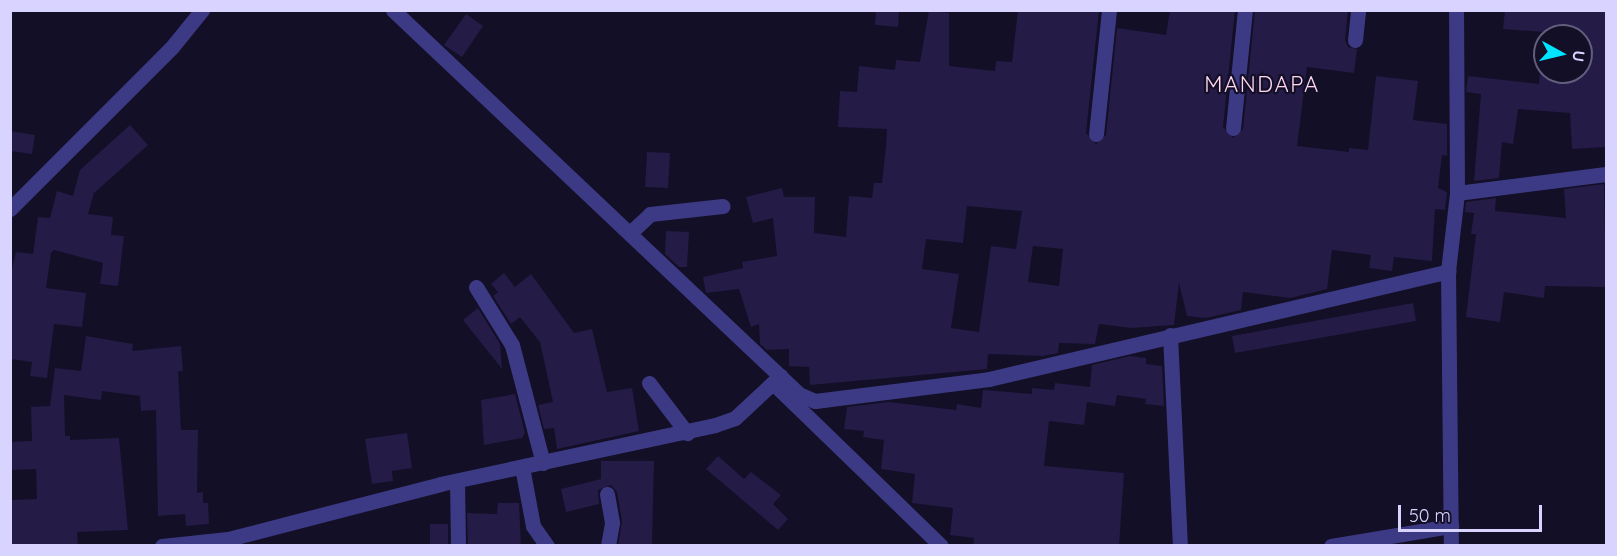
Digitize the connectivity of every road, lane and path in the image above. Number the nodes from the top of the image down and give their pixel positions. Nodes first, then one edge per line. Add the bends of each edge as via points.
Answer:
1 (202, 10) edge
2 (393, 10) edge
3 (1109, 10) edge
4 (1245, 10) edge
5 (1358, 10) edge
6 (1456, 10) edge
7 (1355, 40) dead end
8 (1233, 128) dead end
9 (1096, 134) dead end
10 (1606, 174) edge
11 (1456, 193) junction
12 (723, 206) dead end
13 (10, 209) edge
14 (631, 232) junction
15 (1448, 271) junction
16 (477, 287) dead end
17 (1170, 335) junction
18 (649, 382) dead end
19 (773, 383) junction
20 (687, 433) junction
21 (543, 463) junction
22 (522, 467) junction
23 (457, 481) junction
24 (607, 494) dead end
25 (1451, 526) junction
26 (227, 542) edge
27 (162, 546) edge
28 (458, 546) edge
29 (547, 546) edge
30 (608, 546) edge
31 (941, 546) edge
32 (1180, 546) edge
33 (1331, 546) edge
34 (1451, 546) edge

1 - 13 street via 172,47
2 - 14 street
3 - 9 street
4 - 8 street
5 - 7 street
6 - 11 street
10 - 11 street
11 - 15 street
12 - 14 street via 650,214
14 - 19 street
15 - 17 street
15 - 25 street
16 - 21 street via 512,345
17 - 19 street via 989,379 815,401
17 - 32 street
18 - 20 street
19 - 20 street via 735,417
19 - 31 street
20 - 21 street
21 - 22 street
22 - 23 street
22 - 29 street via 533,526
23 - 26 street
23 - 28 street
24 - 30 street via 612,523
25 - 33 street
25 - 34 street
26 - 27 street

